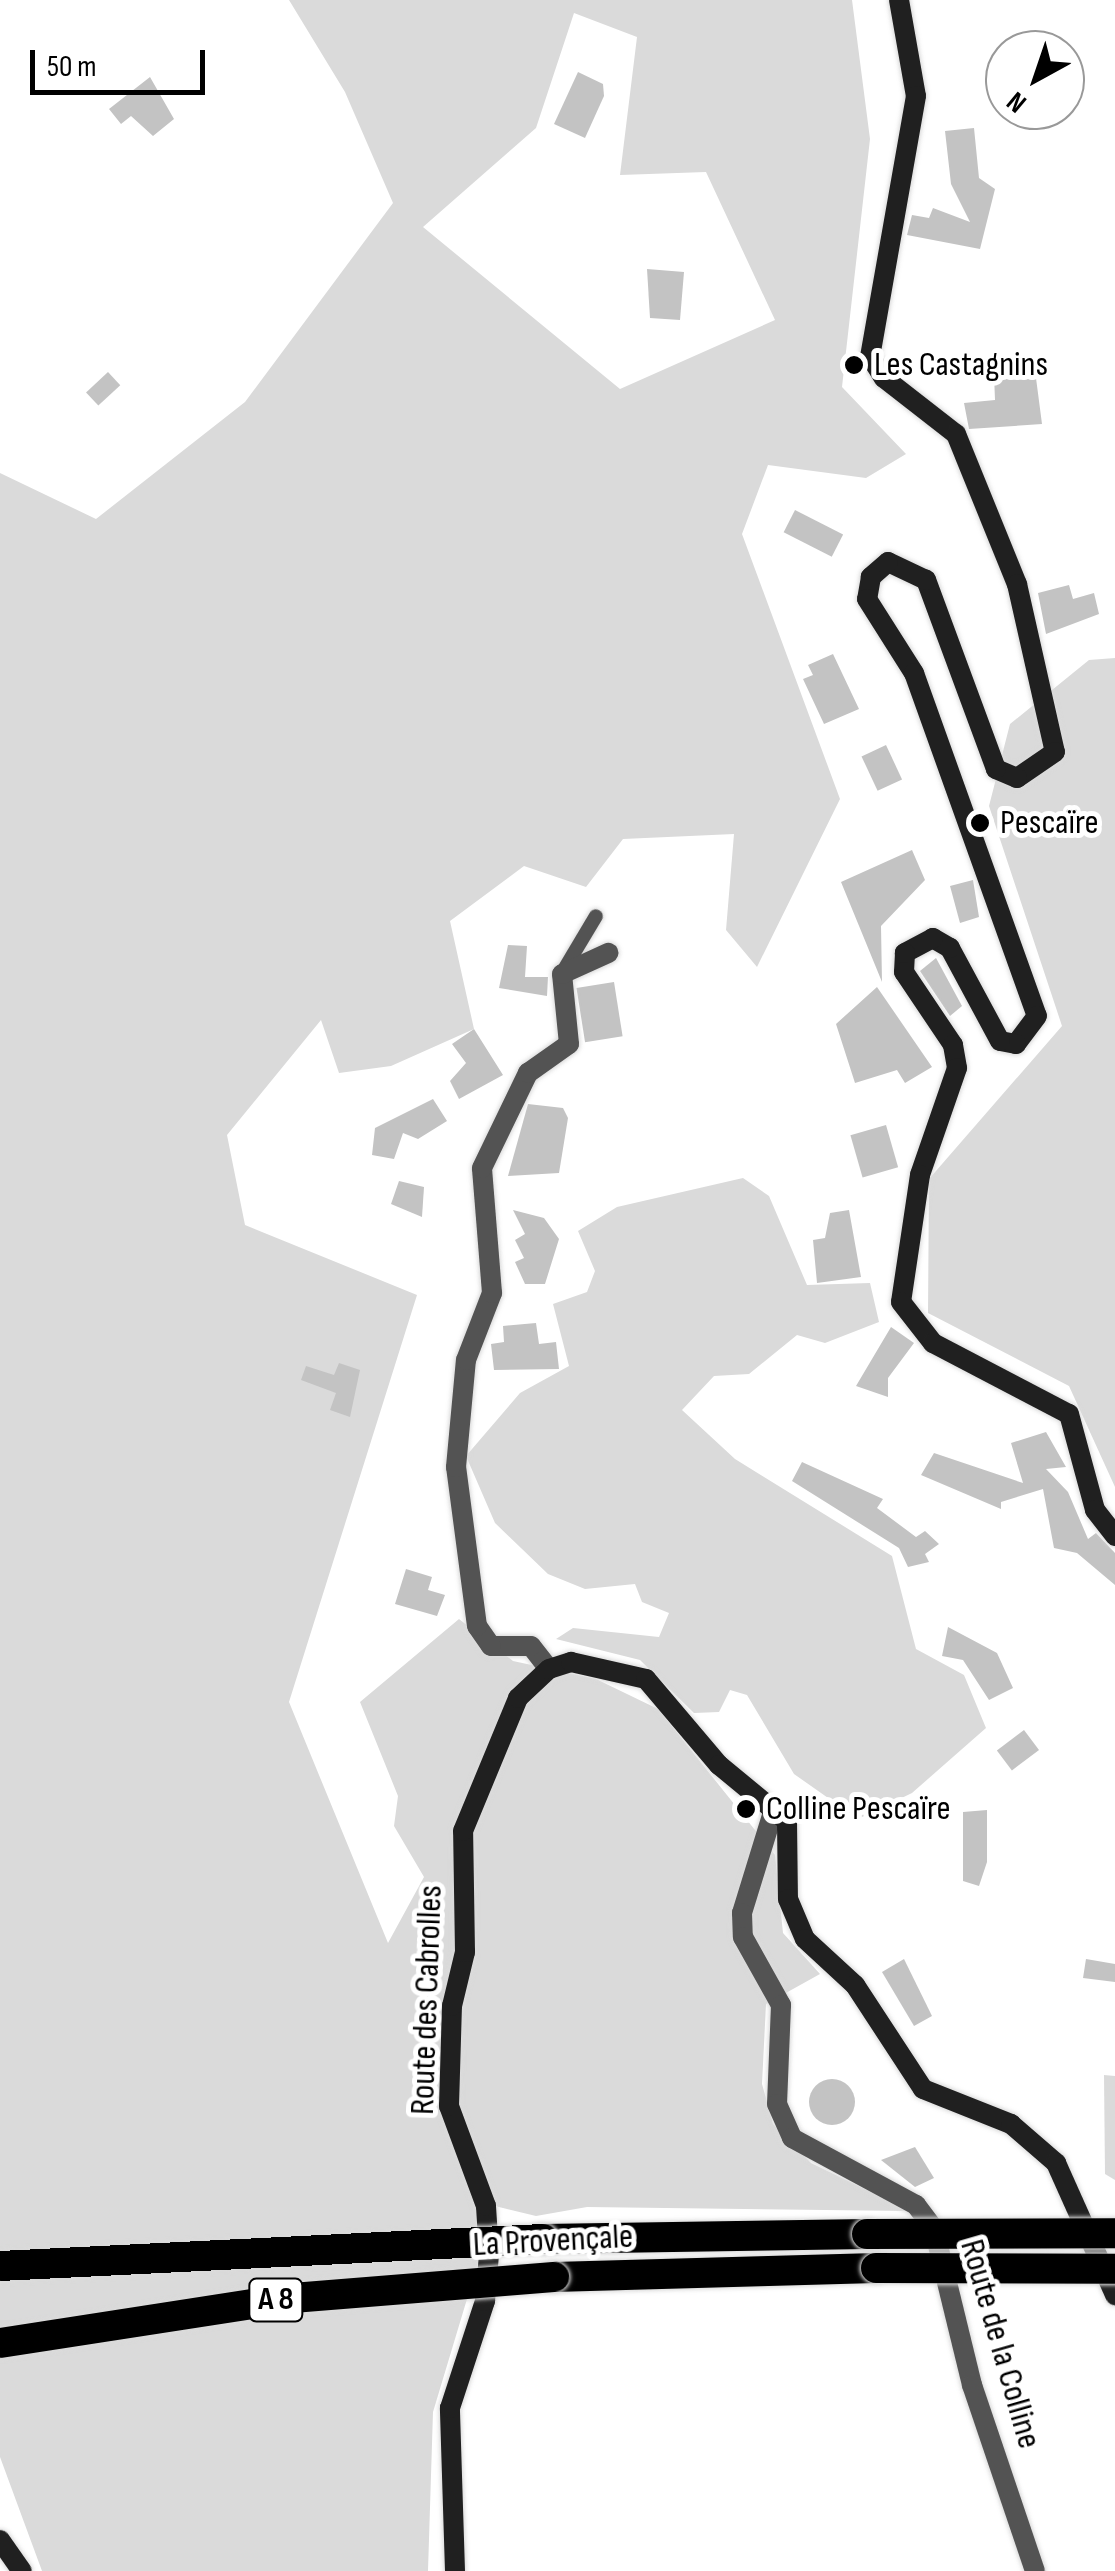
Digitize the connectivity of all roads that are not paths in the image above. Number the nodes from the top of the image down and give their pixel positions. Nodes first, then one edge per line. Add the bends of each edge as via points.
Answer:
1 (898, 0) edge
2 (596, 916) dead end
3 (608, 953) dead end
4 (562, 974) junction
5 (1115, 1536) edge
6 (549, 1668) junction
7 (774, 1809) junction
8 (1115, 2232) edge
9 (0, 2266) edge
10 (1115, 2269) edge
11 (1115, 2295) edge
12 (0, 2343) edge
13 (0, 2540) edge
14 (22, 2571) edge
15 (455, 2571) edge
16 (1035, 2571) edge

1 - 5 street via 916,96 870,356 956,434 1017,584 1055,752 1017,778 996,769 926,580 888,562 871,576 868,598 914,672 1037,1016 1016,1044 1000,1041 950,948 916,940 905,954 904,972 953,1045 957,1068 920,1175 901,1302 933,1343 1070,1414 1095,1510
2 - 4 lane via 586,944 559,965
3 - 4 street
4 - 6 street via 569,1044 528,1073 482,1168 492,1293 466,1360 455,1487 478,1626 492,1646 531,1646
6 - 7 street via 572,1662 646,1679 719,1764
6 - 15 street, Route des Cabrolles via 518,1698 463,1830 466,1952 452,2006 450,2106 486,2206 489,2254 485,2301 450,2408
7 - 11 street via 792,1838 788,1899 805,1939 855,1985 923,2089 1010,2124 1056,2163
7 - 16 street, Route de la Colline via 742,1914 744,1937 781,2006 777,2104 792,2138 916,2205 934,2228 972,2384
8 - 9 highway, La Provençale / A 8, bridge via 543,2239
10 - 12 highway, La Provençale / A 8, bridge via 554,2278 292,2298
13 - 14 street

